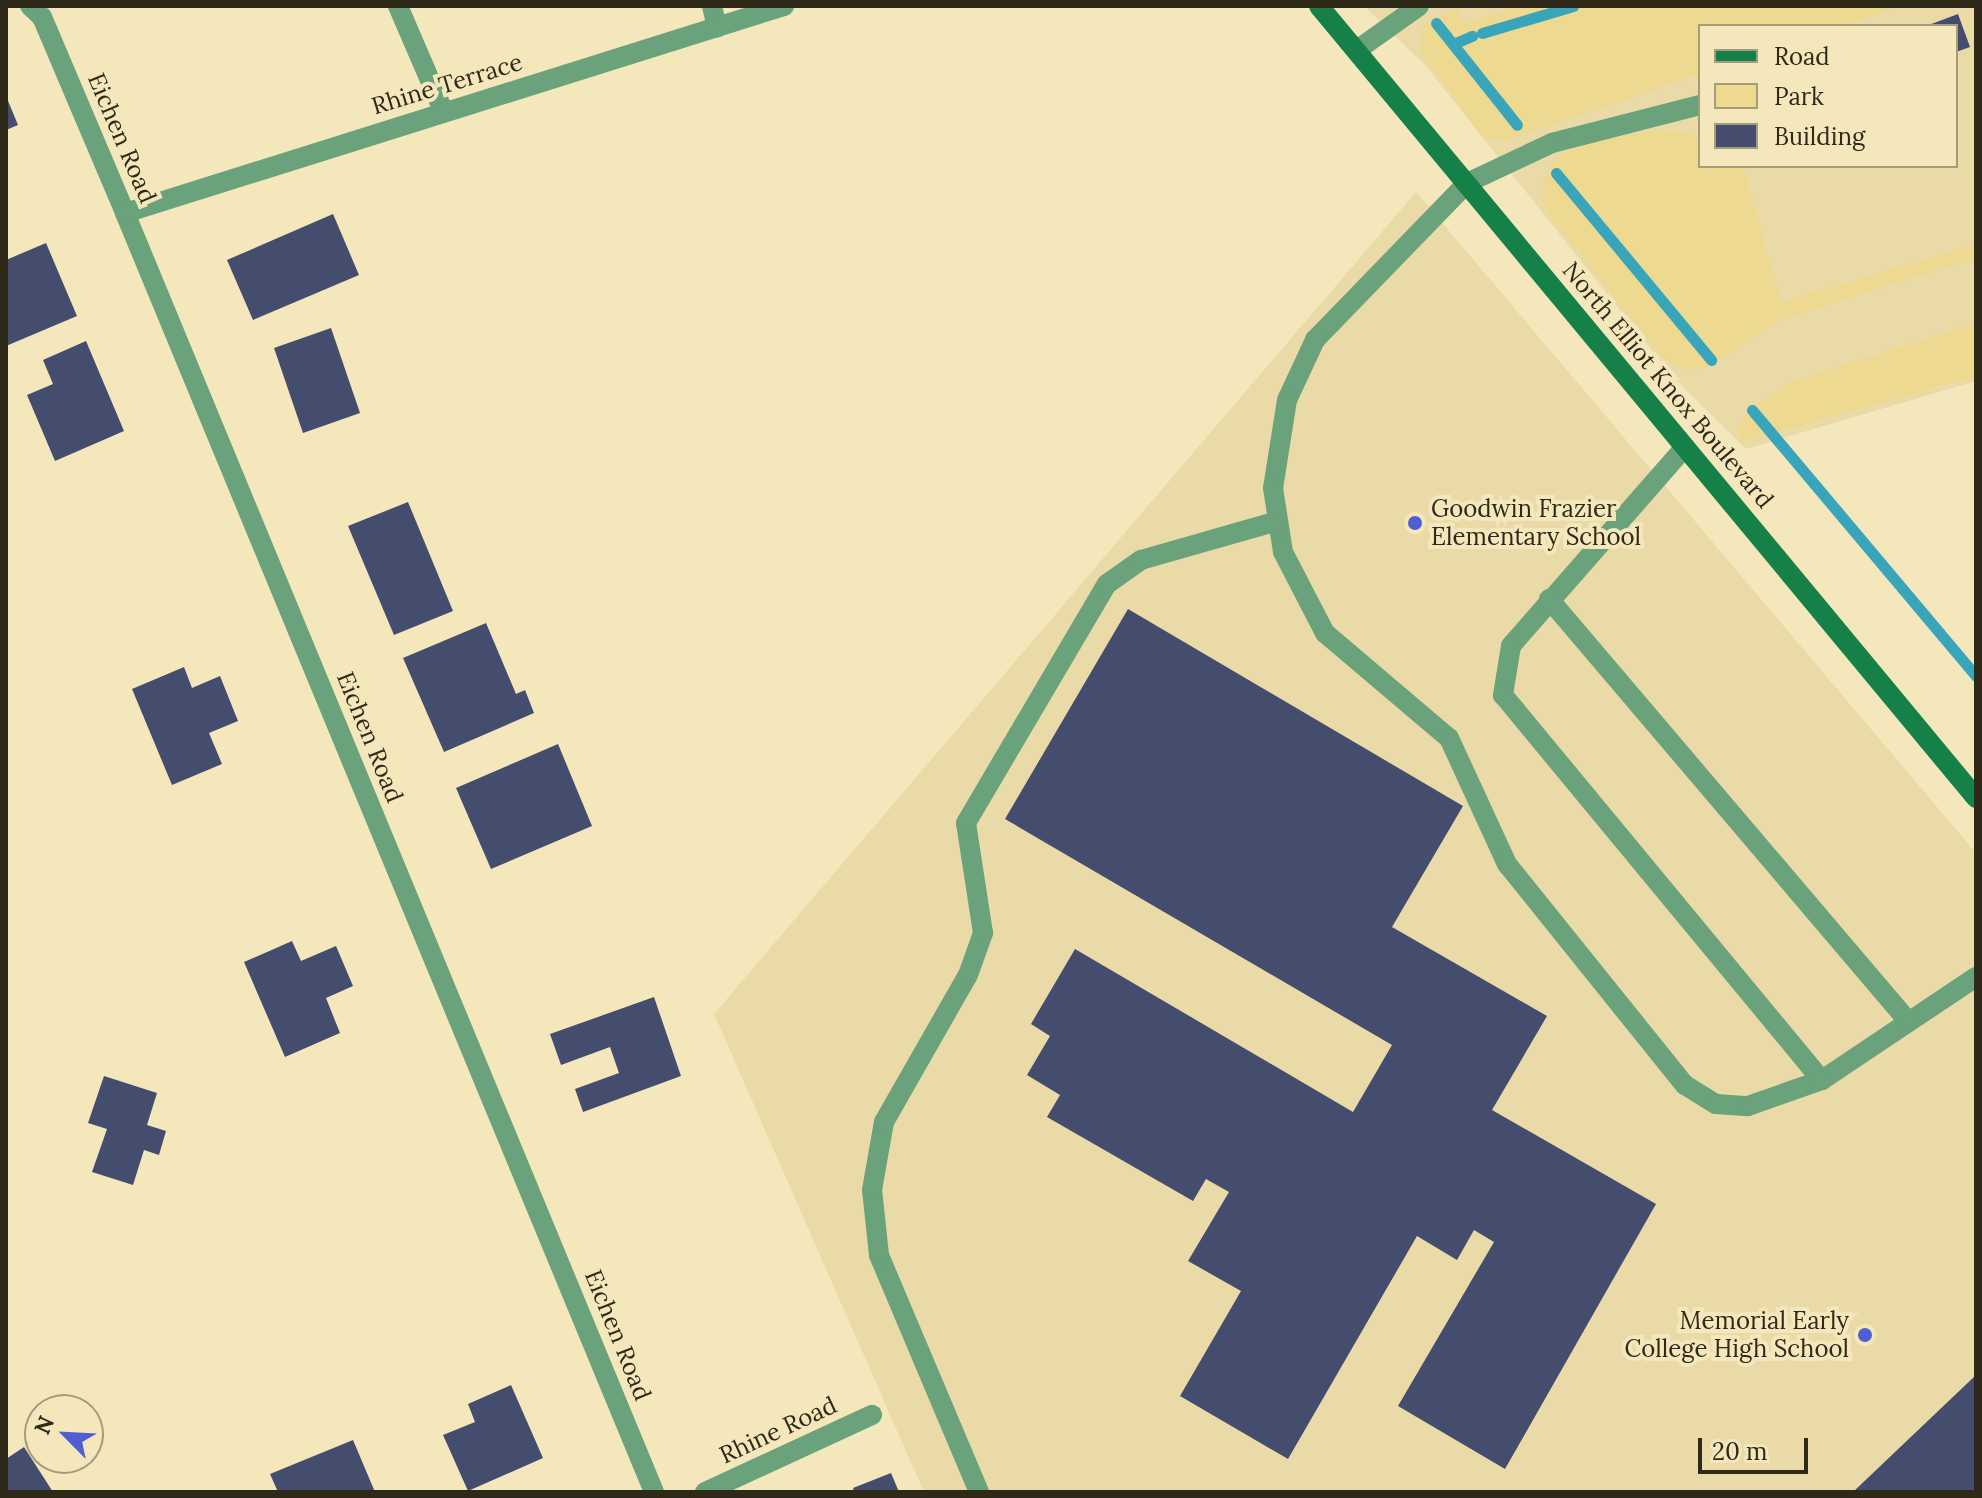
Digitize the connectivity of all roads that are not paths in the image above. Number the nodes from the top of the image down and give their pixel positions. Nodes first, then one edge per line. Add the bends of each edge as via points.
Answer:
1 (30, 6) edge
2 (398, 6) edge
3 (712, 6) edge
4 (784, 6) edge
5 (1319, 6) edge
6 (1419, 6) edge
7 (717, 27) junction
8 (1357, 50) junction
9 (1698, 106) edge
10 (444, 113) junction
11 (1467, 183) junction
12 (125, 213) junction
13 (1685, 447) junction
14 (1274, 522) junction
15 (1549, 599) junction
16 (1976, 798) edge
17 (1976, 977) edge
18 (1907, 1020) junction
19 (1822, 1080) junction
20 (872, 1415) dead end
21 (654, 1492) edge
22 (705, 1492) edge
23 (979, 1492) edge

1 - 12 street, Eichen Road via 42,17
2 - 10 street
3 - 7 street
4 - 7 street, Rhine Terrace
5 - 8 main road, North Elliot Knox Boulevard
6 - 8 street
7 - 10 street, Rhine Terrace
8 - 11 main road, North Elliot Knox Boulevard
9 - 11 street via 1552,143
10 - 12 street, Rhine Terrace
11 - 13 main road, North Elliot Knox Boulevard
11 - 14 street via 1315,340 1287,400
12 - 21 street, Eichen Road
13 - 15 street
13 - 16 main road, North Elliot Knox Boulevard
14 - 19 street via 1295,583 1325,633 1449,738 1507,864 1685,1085 1716,1104 1748,1106
14 - 23 street via 1141,560 1107,584 966,823 983,933 968,975 884,1122 872,1201 879,1255
15 - 18 street
15 - 19 street via 1504,661 1510,711
17 - 18 street
18 - 19 street
20 - 22 street, Rhine Road

